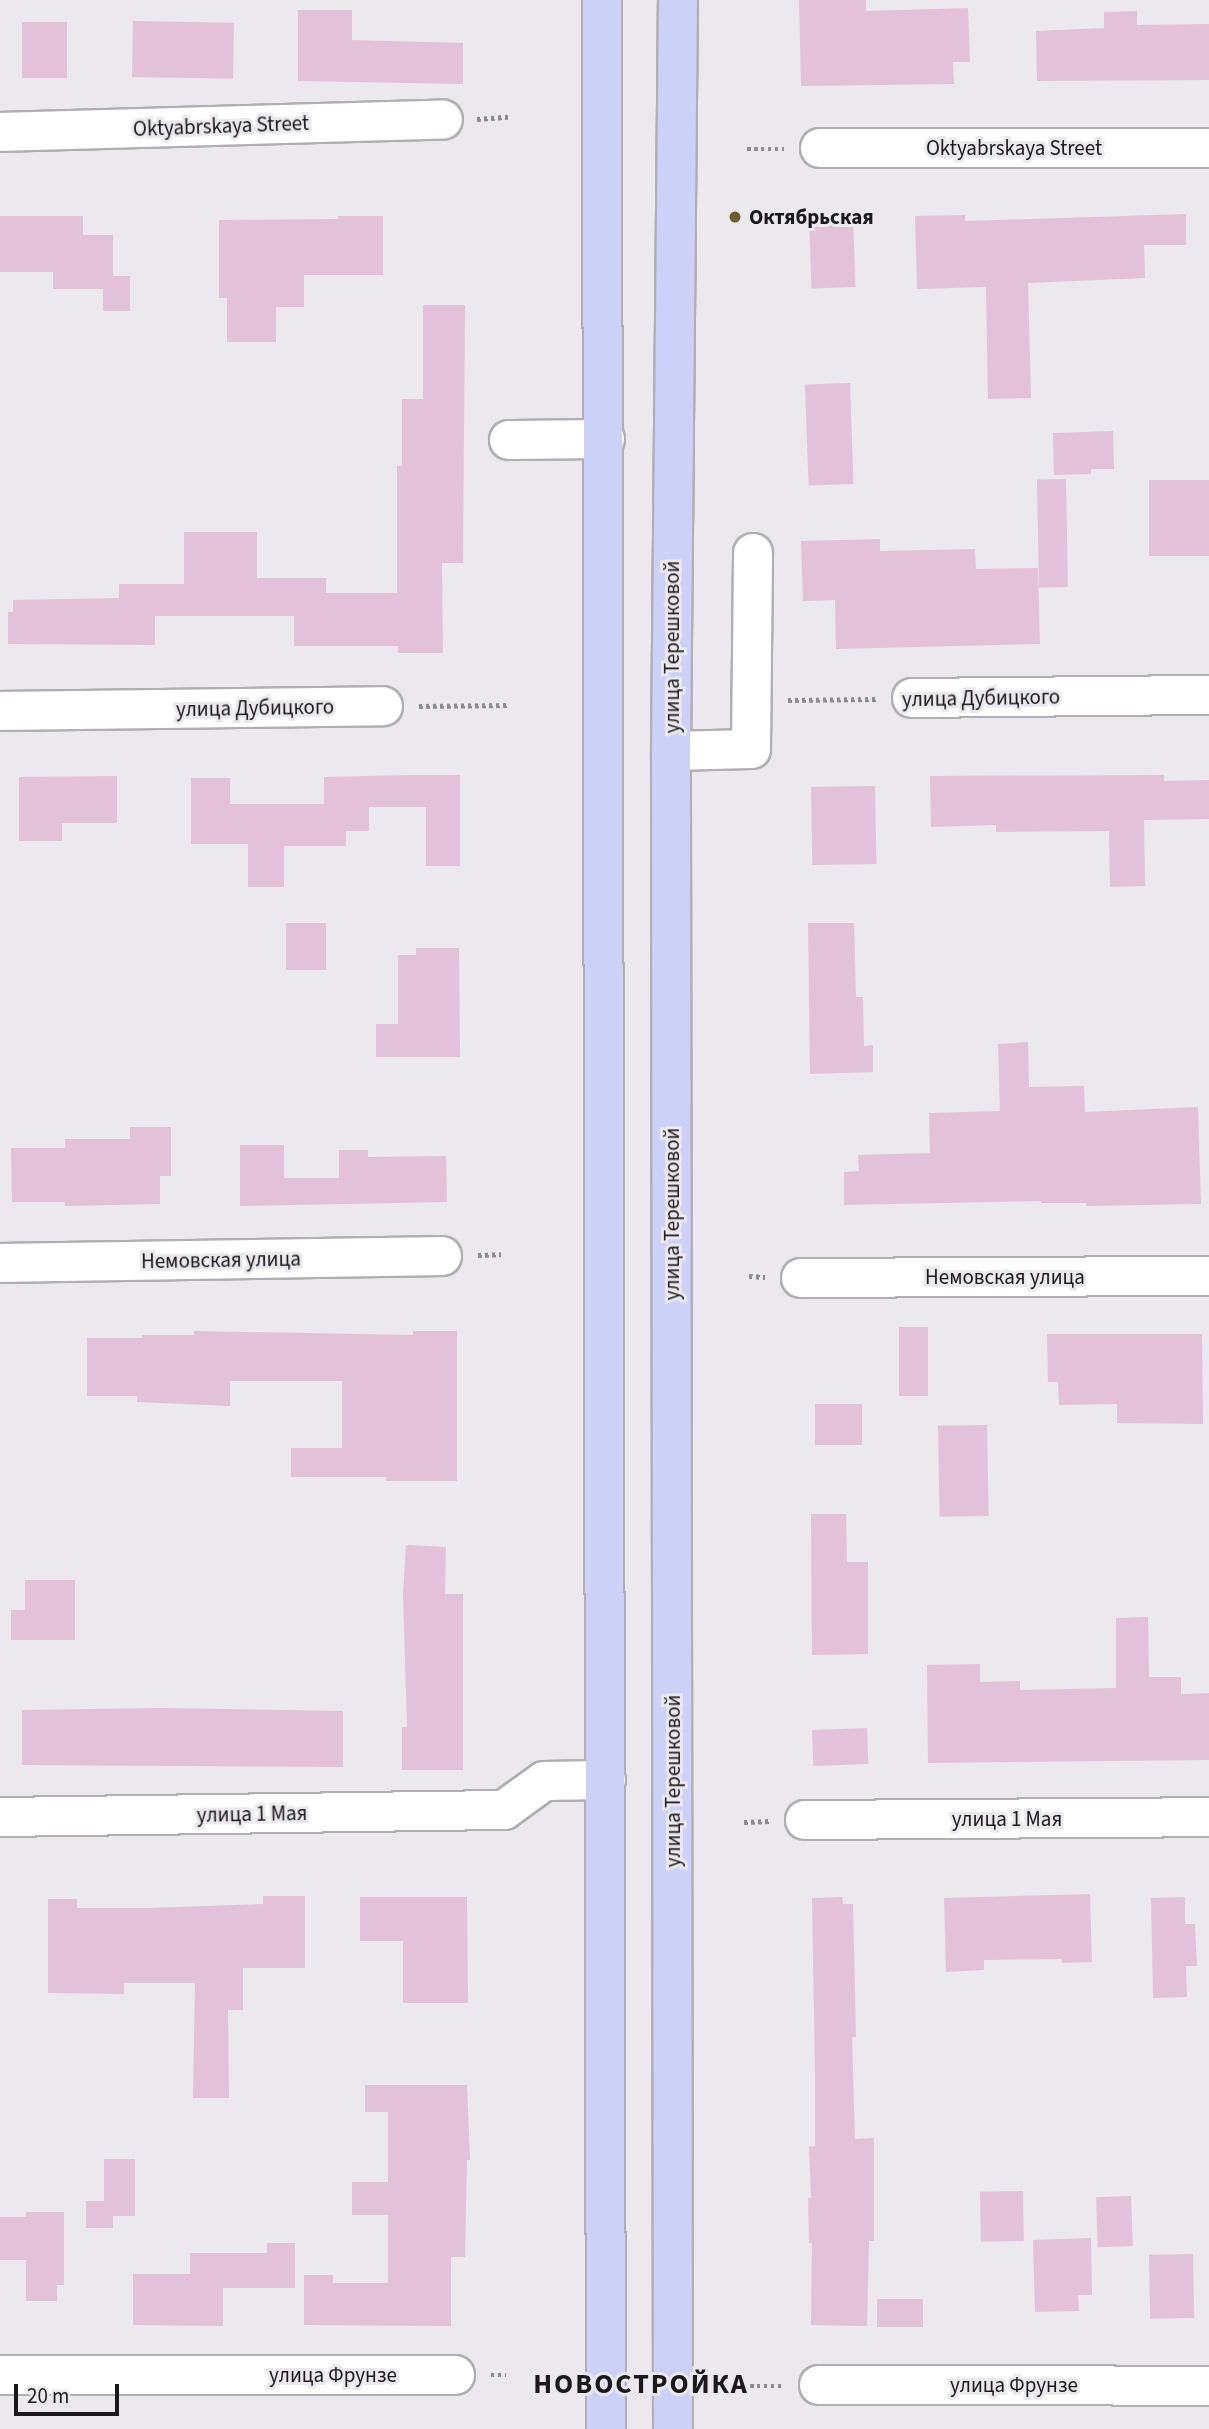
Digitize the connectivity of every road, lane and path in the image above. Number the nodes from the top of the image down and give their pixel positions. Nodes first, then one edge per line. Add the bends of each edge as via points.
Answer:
1 (602, 0) edge
2 (678, 0) edge
3 (443, 120) dead end
4 (0, 132) edge
5 (820, 148) dead end
6 (1209, 148) edge
7 (605, 439) junction
8 (509, 440) dead end
9 (753, 553) dead end
10 (1209, 695) edge
11 (912, 698) joint
12 (752, 701) junction
13 (510, 705) dead end
14 (383, 706) joint
15 (0, 711) edge
16 (671, 751) junction
17 (442, 1256) dead end
18 (0, 1263) edge
19 (1209, 1276) edge
20 (801, 1278) dead end
21 (606, 1780) junction
22 (0, 1817) edge
23 (1209, 1817) edge
24 (805, 1820) dead end
25 (0, 2375) edge
26 (455, 2375) dead end
27 (819, 2385) dead end
28 (1209, 2386) edge
29 (606, 2429) edge
30 (673, 2429) edge

1 - 7 main road
2 - 16 main road, улица Терешковой
3 - 4 street, Oktyabrskaya Street
5 - 6 street, Oktyabrskaya Street
7 - 8 street
7 - 21 main road
9 - 12 street
10 - 11 street, улица Дубицкого
11 - 12 path, улица Дубицкого
12 - 16 street via 751,749
13 - 14 path
14 - 15 street, улица Дубицкого
16 - 30 main road, улица Терешковой
17 - 18 street, Немовская улица
19 - 20 street, Немовская улица
21 - 22 street, улица 1 Мая via 544,1781 504,1810
21 - 29 main road
23 - 24 street, улица 1 Мая
25 - 26 street, улица Фрунзе
27 - 28 street, улица Фрунзе

